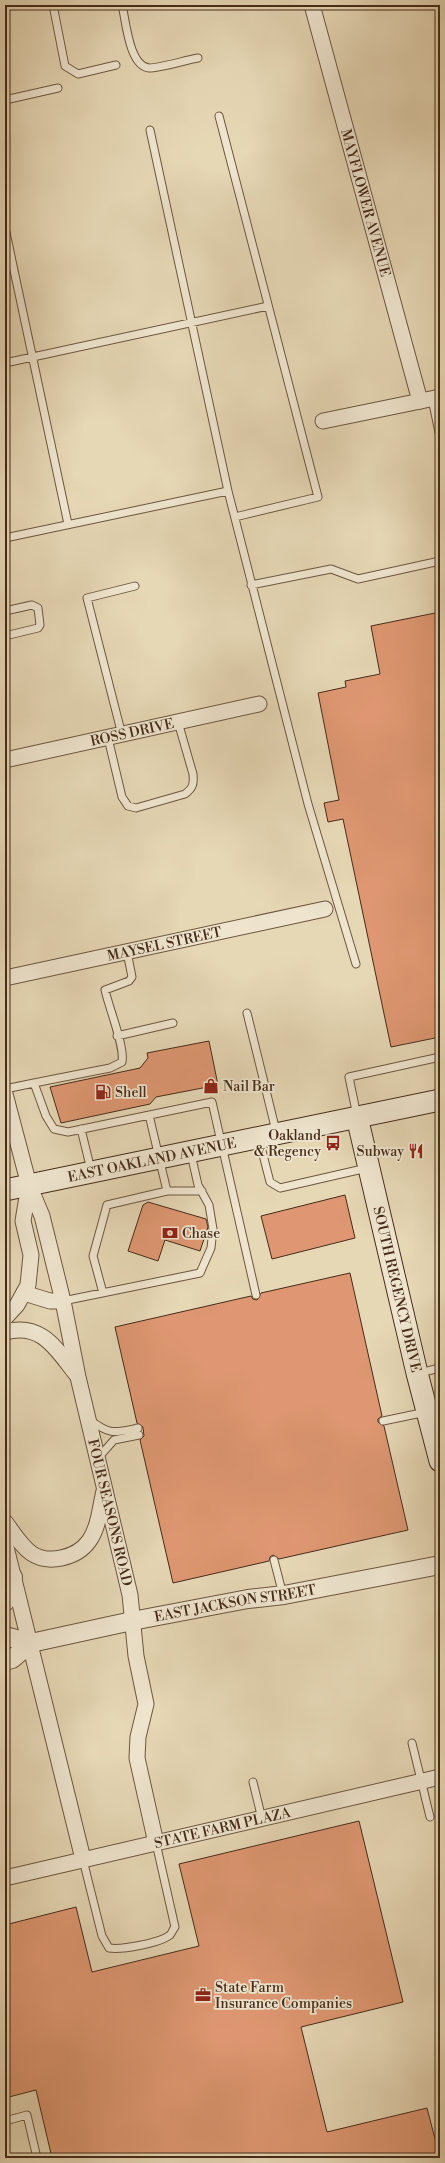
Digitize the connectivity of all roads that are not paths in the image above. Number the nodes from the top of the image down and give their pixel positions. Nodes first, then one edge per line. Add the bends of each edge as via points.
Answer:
1 (53, 5) edge
2 (122, 5) edge
3 (312, 5) edge
4 (198, 58) dead end
5 (116, 65) dead end
6 (58, 88) dead end
7 (5, 99) edge
8 (219, 116) dead end
9 (150, 130) dead end
10 (5, 228) edge
11 (268, 306) junction
12 (192, 323) junction
13 (32, 357) junction
14 (5, 363) edge
15 (431, 399) edge
16 (323, 421) dead end
17 (440, 437) edge
18 (228, 491) junction
19 (235, 517) junction
20 (68, 524) junction
21 (5, 538) edge
22 (440, 561) edge
23 (251, 585) junction
24 (135, 586) dead end
25 (5, 611) edge
26 (5, 636) edge
27 (259, 704) dead end
28 (178, 722) junction
29 (115, 736) junction
30 (5, 760) edge
31 (325, 909) dead end
32 (127, 952) junction
33 (356, 964) dead end
34 (5, 978) edge
35 (247, 1013) dead end
36 (174, 1023) dead end
37 (117, 1036) junction
38 (440, 1058) edge
39 (34, 1083) junction
40 (5, 1089) edge
41 (5, 1094) edge
42 (440, 1100) edge
43 (149, 1115) junction
44 (357, 1117) junction
45 (81, 1129) junction
46 (268, 1136) junction
47 (222, 1145) junction
48 (190, 1152) junction
49 (159, 1158) junction
50 (369, 1167) junction
51 (91, 1172) junction
52 (29, 1185) junction
53 (5, 1190) edge
54 (167, 1191) junction
55 (202, 1191) junction
56 (24, 1293) junction
57 (102, 1293) junction
58 (256, 1294) dead end
59 (63, 1301) junction
60 (5, 1318) edge
61 (5, 1332) edge
62 (440, 1368) edge
63 (417, 1374) junction
64 (78, 1377) junction
65 (428, 1411) junction
66 (88, 1417) junction
67 (383, 1421) dead end
68 (98, 1458) junction
69 (440, 1461) edge
70 (104, 1487) junction
71 (5, 1522) edge
72 (5, 1543) edge
73 (274, 1560) dead end
74 (440, 1565) edge
75 (13, 1577) junction
76 (284, 1596) junction
77 (5, 1602) edge
78 (132, 1621) junction
79 (5, 1636) edge
80 (31, 1642) junction
81 (5, 1661) edge
82 (412, 1743) dead end
83 (440, 1777) edge
84 (421, 1781) junction
85 (253, 1782) dead end
86 (430, 1816) dead end
87 (262, 1819) junction
88 (156, 1843) junction
89 (83, 1859) junction
90 (5, 1878) edge
91 (5, 2121) edge
92 (37, 2158) edge

1 - 5 lane via 65,66 78,74
2 - 4 lane via 132,53 138,63 148,68
3 - 15 street, MAYFLOWER AVENUE
6 - 7 lane
8 - 11 lane
9 - 12 lane
10 - 13 lane
11 - 12 lane
11 - 19 lane via 318,497
12 - 13 lane
12 - 18 lane
13 - 14 lane
13 - 20 lane
15 - 16 street
15 - 17 lane
18 - 19 lane
18 - 20 lane
19 - 23 lane
20 - 21 lane
22 - 23 lane via 358,579 331,569
23 - 33 lane via 308,804
24 - 29 lane via 87,598
25 - 26 lane via 32,605 38,608 40,624 38,628
27 - 28 street, ROSS DRIVE
28 - 29 street, ROSS DRIVE
28 - 29 lane via 193,774 194,782 191,789 185,794 136,808 128,806 122,796
29 - 30 street, ROSS DRIVE
31 - 32 street, MAYSEL STREET
32 - 34 street, MAYSEL STREET
32 - 37 lane via 132,977 129,981 104,990
35 - 46 lane
36 - 37 lane
37 - 39 lane via 123,1048 123,1056 122,1062 117,1066
38 - 44 lane via 348,1077
39 - 40 lane
39 - 45 lane via 46,1116 54,1129 68,1132
41 - 52 street, FOUR SEASONS ROAD
42 - 44 main road, EAST OAKLAND AVENUE
43 - 45 lane
43 - 47 lane via 212,1102
43 - 49 lane
44 - 46 main road, EAST OAKLAND AVENUE
44 - 50 main road, SOUTH REGENCY DRIVE
45 - 51 lane
46 - 47 main road, EAST OAKLAND AVENUE
46 - 50 lane via 270,1182 280,1188
47 - 48 main road, EAST OAKLAND AVENUE
47 - 58 lane
48 - 49 main road, EAST OAKLAND AVENUE
48 - 55 lane via 198,1186
49 - 51 main road, EAST OAKLAND AVENUE
49 - 54 lane
50 - 63 main road, SOUTH REGENCY DRIVE
51 - 52 main road, EAST OAKLAND AVENUE
52 - 53 main road, EAST OAKLAND AVENUE
52 - 56 street, FOUR SEASONS ROAD via 23,1221 31,1262
52 - 59 street, FOUR SEASONS ROAD via 42,1216
54 - 55 lane
54 - 57 lane via 107,1205 93,1256
55 - 57 lane via 209,1205 213,1229 211,1248 200,1272
56 - 59 street via 50,1301
56 - 60 street, FOUR SEASONS ROAD
57 - 59 lane
59 - 64 street, FOUR SEASONS ROAD
61 - 64 street via 15,1329 37,1332 48,1340
62 - 63 lane
63 - 65 main road, SOUTH REGENCY DRIVE
64 - 66 street, FOUR SEASONS ROAD
65 - 67 lane
65 - 69 main road, SOUTH REGENCY DRIVE
66 - 68 street, FOUR SEASONS ROAD
66 - 68 lane via 104,1430 114,1433 138,1432 114,1440
68 - 70 street, FOUR SEASONS ROAD
70 - 71 street via 97,1522 89,1541 65,1558 49,1558 32,1553
70 - 78 street, FOUR SEASONS ROAD via 130,1595
72 - 75 street
73 - 76 lane
74 - 76 street, EAST JACKSON STREET
75 - 77 street
75 - 80 street
76 - 78 street, EAST JACKSON STREET via 248,1599
78 - 80 street, EAST JACKSON STREET
78 - 88 street, FOUR SEASONS ROAD via 146,1704 138,1737 137,1758
79 - 80 street, EAST JACKSON STREET
80 - 81 street via 12,1659
80 - 89 street
82 - 84 lane
83 - 84 street, STATE FARM PLAZA
84 - 86 lane
84 - 87 street, STATE FARM PLAZA
85 - 87 lane
87 - 88 street, STATE FARM PLAZA
88 - 89 street, STATE FARM PLAZA
88 - 89 lane via 175,1927 170,1935 165,1937 119,1949 109,1948 102,1936
89 - 90 street, STATE FARM PLAZA
91 - 92 lane via 27,2115

